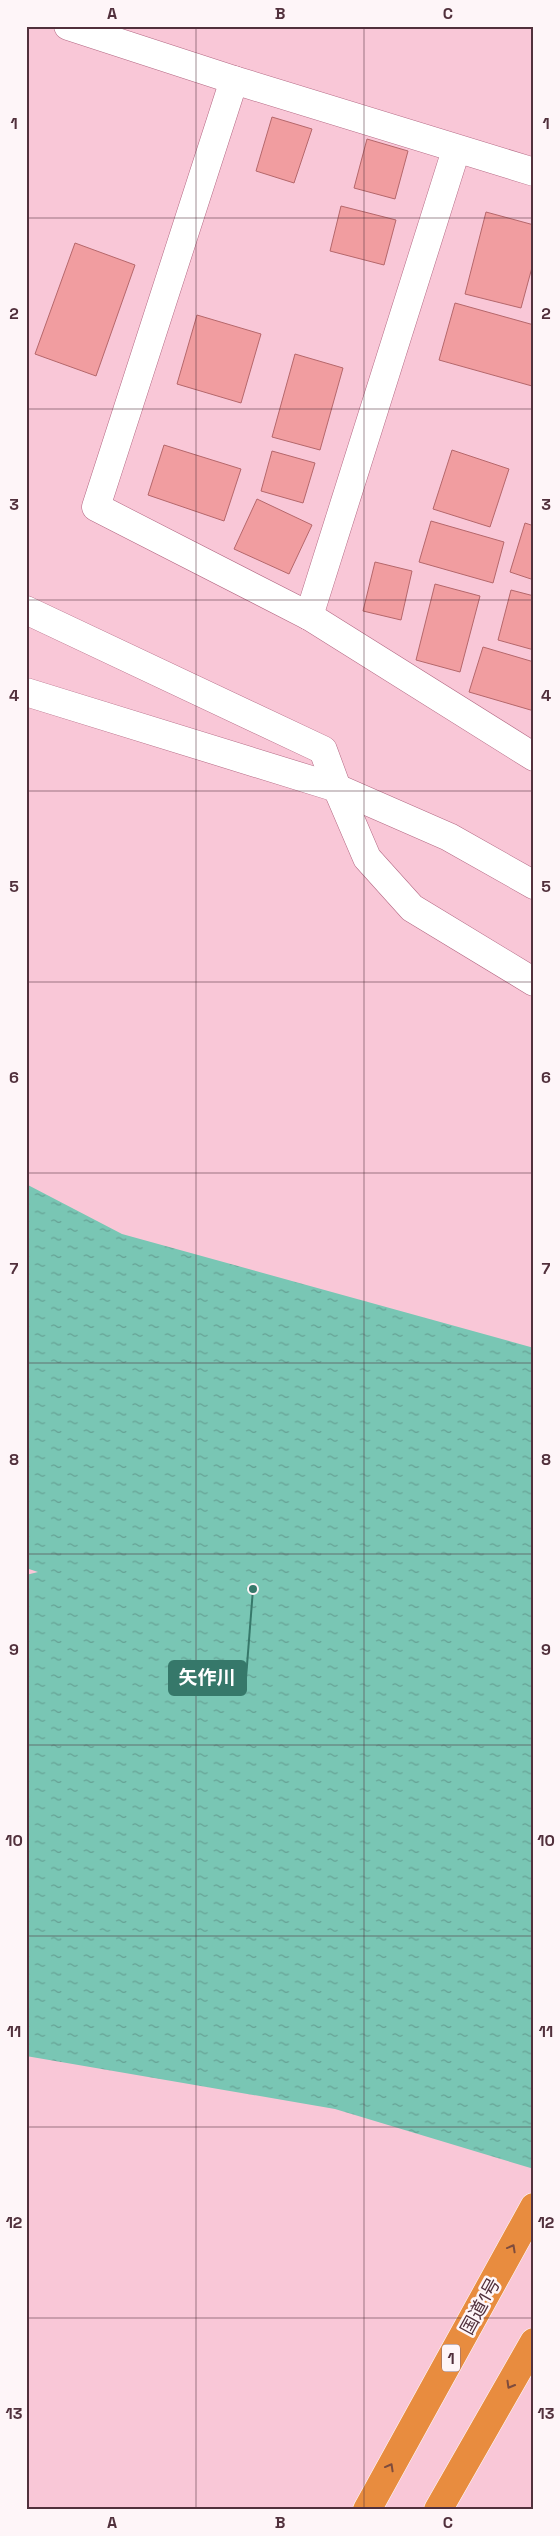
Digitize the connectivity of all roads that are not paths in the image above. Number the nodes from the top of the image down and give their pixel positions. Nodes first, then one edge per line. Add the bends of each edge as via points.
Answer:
1 (68, 26) edge
2 (234, 80) junction
3 (456, 150) junction
4 (534, 172) edge
5 (26, 610) edge
6 (308, 616) junction
7 (26, 692) edge
8 (534, 758) edge
9 (336, 788) junction
10 (534, 885) edge
11 (534, 982) edge
12 (534, 2206) edge
13 (534, 2342) edge
14 (367, 2510) edge
15 (438, 2510) edge

1 - 2 street
2 - 3 street
2 - 6 street via 96,507
3 - 4 street
3 - 6 street
5 - 9 street via 324,750
6 - 8 street
7 - 9 street
9 - 10 street via 449,837
9 - 11 street via 367,858 412,908
14 -> 12 highway, 国道1号 / 1
13 -> 15 highway

